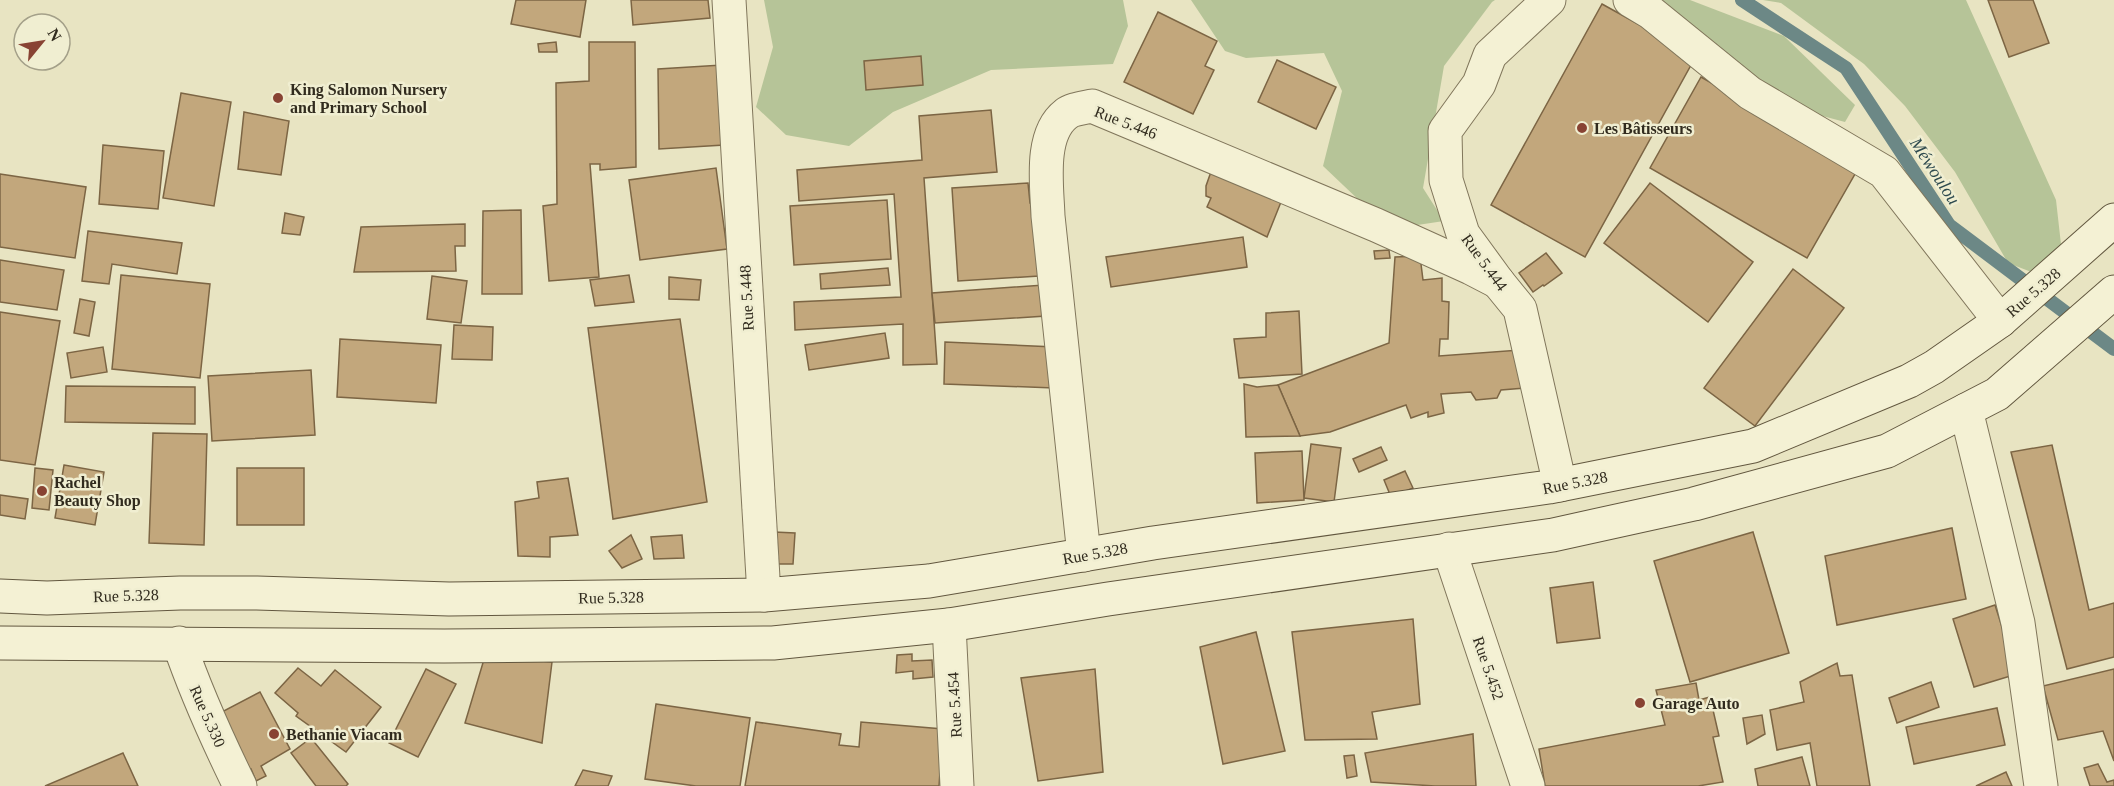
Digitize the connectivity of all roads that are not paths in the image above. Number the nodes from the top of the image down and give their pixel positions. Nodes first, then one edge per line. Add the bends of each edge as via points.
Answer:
1 (729, 0) edge
2 (1549, 0) edge
3 (1630, 0) edge
4 (2114, 220) edge
5 (1498, 282) junction
6 (2106, 299) edge
7 (2011, 311) junction
8 (1965, 410) junction
9 (1560, 485) junction
10 (1449, 549) junction
11 (1084, 555) junction
12 (764, 595) junction
13 (0, 596) edge
14 (949, 624) junction
15 (0, 643) edge
16 (179, 643) junction
17 (240, 786) edge
18 (957, 786) edge
19 (1528, 786) edge
20 (2041, 786) edge

1 - 12 main road, Rue 5.448
2 - 5 main road, Rue 5.444 via 1490,55 1479,84 1445,131 1446,180 1463,234
3 - 7 main road via 1750,93 1884,172
4 - 7 main road, Rue 5.328
5 - 9 main road, Rue 5.444 via 1520,309
5 - 11 main road, Rue 5.446 via 1376,225 1092,106 1067,113 1053,128 1045,165
6 - 8 main road via 1997,394
7 - 9 main road, Rue 5.328 via 1934,367 1908,381 1753,446
8 - 10 main road via 1887,451 1694,504 1553,535
8 - 20 main road via 2018,623
9 - 11 main road, Rue 5.328
10 - 14 main road
10 - 19 main road, Rue 5.452
11 - 12 main road, Rue 5.328 via 929,581
12 - 13 main road, Rue 5.328 via 449,599 257,593
14 - 16 main road via 773,643 455,646
14 - 18 main road, Rue 5.454
15 - 16 main road
16 - 17 main road, Rue 5.330 via 193,685

